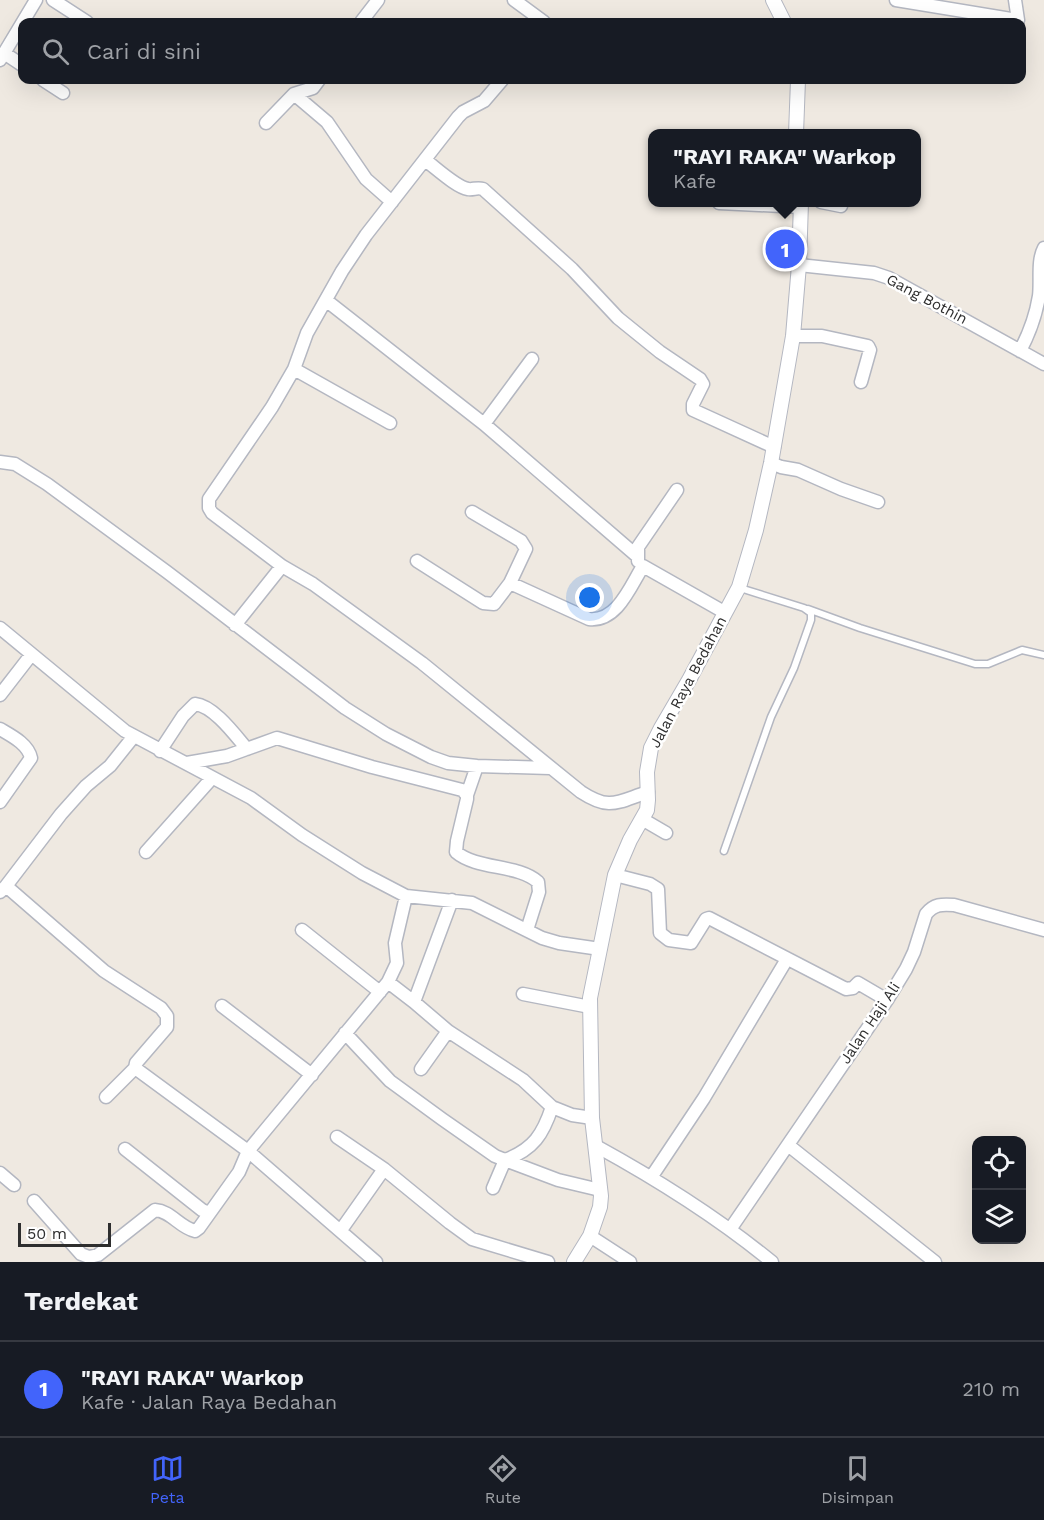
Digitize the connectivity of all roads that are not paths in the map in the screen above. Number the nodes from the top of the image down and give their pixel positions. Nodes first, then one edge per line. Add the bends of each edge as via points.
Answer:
1 (36, 0) edge
2 (53, 0) edge
3 (378, 0) edge
4 (514, 0) edge
5 (773, 0) edge
6 (896, 0) edge
7 (1015, 0) edge
8 (25, 18) edge
9 (81, 18) edge
10 (365, 18) edge
11 (539, 18) edge
12 (782, 18) edge
13 (1006, 18) edge
14 (1018, 18) edge
15 (18, 30) edge
16 (2, 57) edge
17 (18, 63) edge
18 (49, 84) edge
19 (316, 84) edge
20 (498, 84) edge
21 (798, 84) edge
22 (63, 93) dead end
23 (294, 94) junction
24 (266, 123) dead end
25 (796, 129) edge
26 (425, 160) junction
27 (392, 202) junction
28 (801, 207) edge
29 (1044, 248) edge
30 (799, 265) junction
31 (327, 301) junction
32 (793, 336) junction
33 (1020, 351) junction
34 (532, 359) dead end
35 (1044, 364) edge
36 (294, 369) junction
37 (861, 382) dead end
38 (390, 423) dead end
39 (484, 424) junction
40 (774, 447) junction
41 (0, 462) edge
42 (771, 463) junction
43 (677, 490) dead end
44 (878, 502) dead end
45 (472, 512) dead end
46 (417, 561) dead end
47 (640, 561) junction
48 (282, 566) junction
49 (510, 583) junction
50 (739, 587) junction
51 (804, 608) junction
52 (724, 612) junction
53 (235, 625) junction
54 (0, 628) edge
55 (31, 655) junction
56 (1044, 655) edge
57 (0, 695) edge
58 (0, 729) edge
59 (134, 736) junction
60 (247, 749) junction
61 (160, 751) junction
62 (187, 763) junction
63 (477, 766) junction
64 (550, 768) junction
65 (212, 778) junction
66 (648, 792) junction
67 (467, 795) junction
68 (0, 802) edge
69 (642, 819) junction
70 (666, 833) dead end
71 (724, 851) dead end
72 (146, 852) dead end
73 (615, 875) junction
74 (3, 889) edge
75 (406, 896) junction
76 (452, 900) junction
77 (302, 930) dead end
78 (527, 930) junction
79 (1044, 930) edge
80 (600, 950) junction
81 (787, 959) junction
82 (384, 987) junction
83 (523, 994) dead end
84 (887, 1000) junction
85 (414, 1002) junction
86 (222, 1006) dead end
87 (590, 1007) junction
88 (448, 1032) junction
89 (345, 1033) junction
90 (135, 1068) junction
91 (421, 1069) dead end
92 (312, 1076) junction
93 (106, 1097) dead end
94 (552, 1107) junction
95 (592, 1118) junction
96 (337, 1137) dead end
97 (788, 1145) junction
98 (596, 1146) junction
99 (125, 1149) dead end
100 (248, 1151) junction
101 (506, 1160) junction
102 (384, 1169) junction
103 (0, 1173) edge
104 (652, 1176) junction
105 (14, 1185) dead end
106 (493, 1188) dead end
107 (600, 1190) junction
108 (34, 1201) dead end
109 (211, 1210) junction
110 (730, 1228) junction
111 (341, 1230) junction
112 (590, 1236) junction
113 (376, 1262) edge
114 (548, 1262) edge
115 (574, 1262) edge
116 (630, 1262) edge
117 (772, 1262) edge
118 (935, 1262) edge

1 - 8 street
2 - 9 street
3 - 10 street
4 - 11 street
5 - 12 street
6 - 13 street
7 - 14 street
15 - 16 street
16 - 17 street
18 - 22 street
19 - 23 street
20 - 26 street via 484,100 458,117
21 - 25 street
23 - 24 street
23 - 27 street via 327,122 366,179
26 - 27 street
26 - 40 street via 460,186 483,189 572,269 618,318 702,381 693,410
27 - 31 street via 342,271
28 - 30 street, Jalan Raya Bedahan
29 - 33 street via 1036,311
30 - 32 street, Jalan Raya Bedahan
30 - 33 street, Gang Bothin via 890,278
31 - 36 street via 307,333
31 - 39 street
32 - 37 street via 822,336 868,346
32 - 40 street, Jalan Raya Bedahan
33 - 35 street, Gang Bothin
34 - 39 street
36 - 38 street
36 - 48 street via 208,503 212,513
39 - 47 street
40 - 42 street, Jalan Raya Bedahan
41 - 53 street via 15,464 46,484
42 - 44 street
42 - 50 street, Jalan Raya Bedahan
43 - 47 street via 638,547
45 - 49 street via 521,541 526,549
46 - 49 street via 490,605
47 - 49 street via 615,610 600,620 589,620
47 - 52 street
48 - 53 street
48 - 64 street via 422,663
50 - 51 lane
50 - 52 street, Jalan Raya Bedahan
51 - 56 lane via 975,664 988,664 1023,650
51 - 71 lane via 811,613 812,620 771,717
52 - 66 street, Jalan Raya Bedahan via 651,748
53 - 63 street via 386,734 448,763
54 - 55 street
55 - 57 street
55 - 59 street
58 - 68 street via 24,746 32,758
59 - 61 street
59 - 74 street via 61,814
60 - 61 street via 226,725 195,704
60 - 62 street
60 - 67 street via 277,738 285,739 453,787
61 - 62 street
62 - 65 street
63 - 64 street
63 - 67 street
64 - 66 street via 601,804
65 - 72 street
65 - 75 street via 251,798 362,873
66 - 69 street, Jalan Raya Bedahan
67 - 78 street via 456,852 538,882 539,892
69 - 70 street
69 - 73 street, Jalan Raya Bedahan
73 - 80 street, Jalan Raya Bedahan
73 - 81 street via 658,889 660,933 665,938 691,943 709,918
74 - 90 street via 167,1016 167,1027
75 - 76 street
75 - 82 street via 395,943 397,963
76 - 78 street via 472,903
76 - 85 street
77 - 82 street
78 - 80 street via 559,943
79 - 84 street, Jalan Haji Ali via 954,905 935,906 927,914 914,952
80 - 87 street, Jalan Raya Bedahan
81 - 84 street via 846,989 859,983
81 - 104 street
82 - 85 street
82 - 89 street
83 - 87 street
84 - 97 street, Jalan Haji Ali
85 - 88 street
86 - 92 street
87 - 95 street, Jalan Raya Bedahan
88 - 91 street
88 - 94 street via 523,1080
89 - 92 street
89 - 101 street via 390,1081
90 - 93 street
90 - 100 street
92 - 100 street
94 - 95 street
94 - 101 street via 539,1137
95 - 98 street, Jalan Raya Bedahan
96 - 102 street
97 - 110 street, Jalan Haji Ali
97 - 118 street
98 - 104 street
98 - 107 street, Jalan Raya Bedahan
99 - 109 street via 202,1210
100 - 109 street
100 - 111 street
101 - 106 street
101 - 107 street via 558,1180
102 - 111 street
102 - 114 street via 472,1239
103 - 105 street
104 - 110 street
107 - 112 street, Jalan Raya Bedahan via 600,1207
108 - 109 street via 81,1254 89,1257 98,1255 155,1210 162,1210 195,1231
110 - 117 street
111 - 113 street
112 - 115 street, Jalan Raya Bedahan
112 - 116 street

